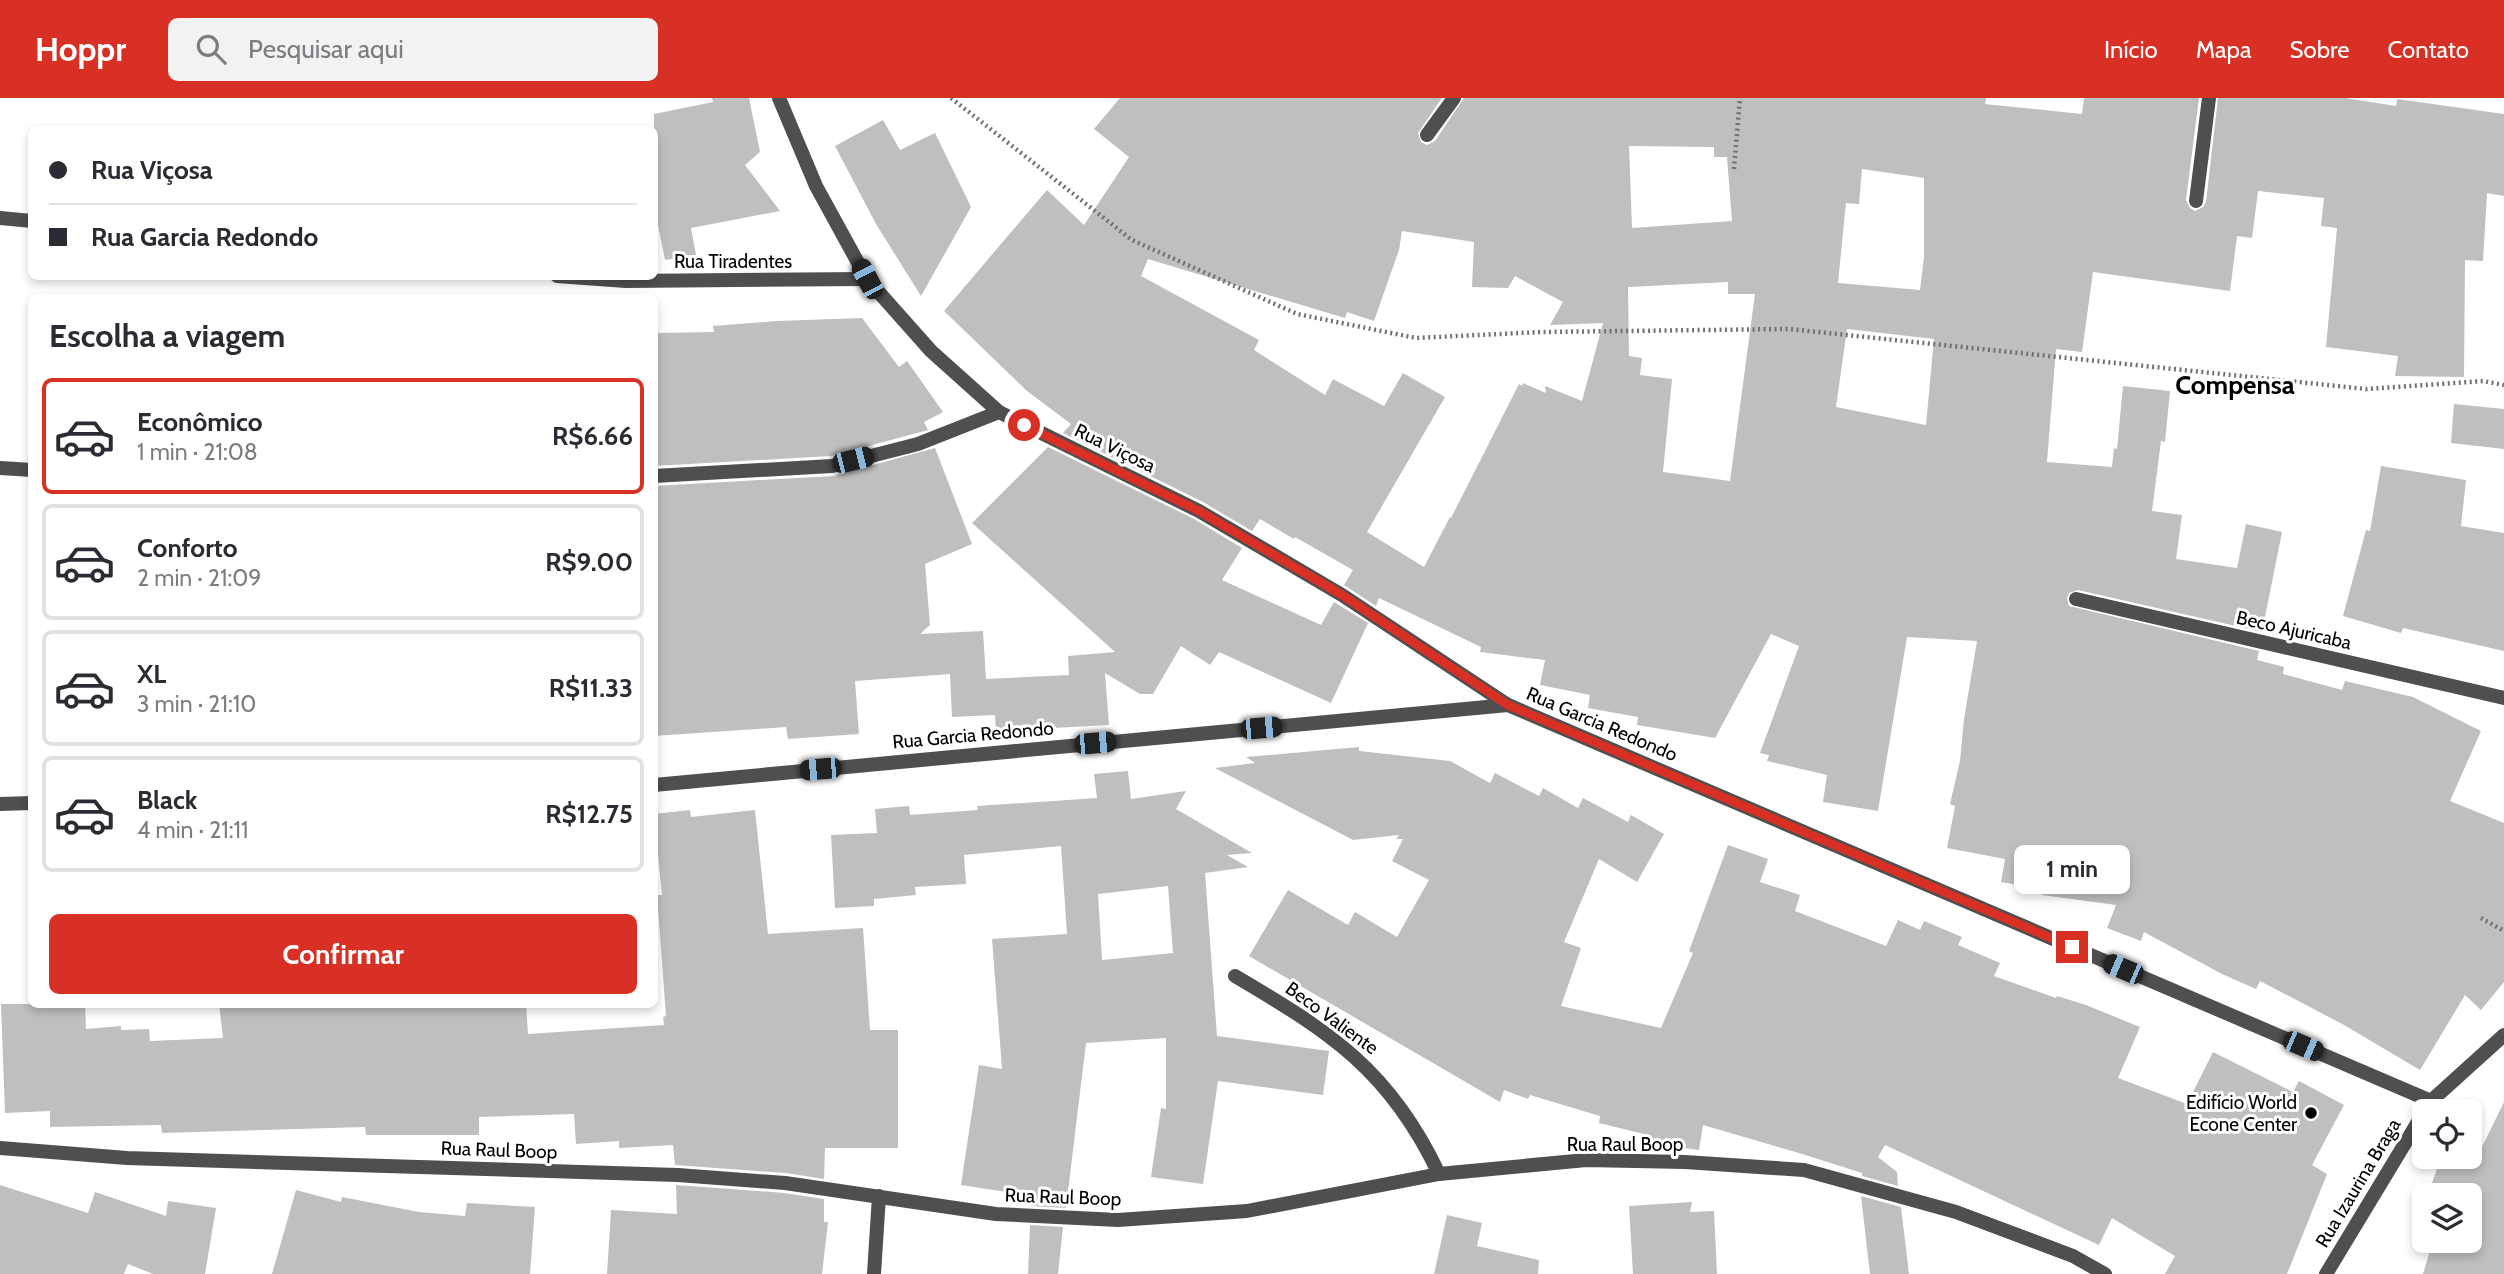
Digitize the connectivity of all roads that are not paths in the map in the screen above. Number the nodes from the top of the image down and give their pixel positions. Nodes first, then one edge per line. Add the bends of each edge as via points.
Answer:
1 (779, 98) edge
2 (1454, 98) edge
3 (2209, 98) edge
4 (1427, 135) dead end
5 (2196, 201) dead end
6 (0, 218) edge
7 (28, 221) edge
8 (867, 279) junction
9 (612, 280) edge
10 (999, 412) junction
11 (0, 468) edge
12 (28, 470) edge
13 (658, 475) edge
14 (2076, 599) dead end
15 (2504, 698) edge
16 (1508, 705) junction
17 (658, 785) edge
18 (28, 803) edge
19 (0, 804) edge
20 (1235, 976) dead end
21 (2504, 1035) edge
22 (2436, 1099) edge
23 (2412, 1102) edge
24 (2412, 1131) edge
25 (0, 1149) edge
26 (1439, 1174) junction
27 (878, 1196) junction
28 (874, 1274) edge
29 (2105, 1274) edge
30 (2326, 1274) edge

1 - 8 street, Rua Viçosa via 816,186
2 - 4 street
3 - 5 street
6 - 7 street
8 - 9 street, Rua Tiradentes
8 - 10 street, Rua Viçosa via 931,351
10 - 13 street via 918,444 832,466
10 - 16 street, Rua Viçosa via 1199,511 1342,595
11 - 12 street
14 - 15 street, Beco Ajuricaba
16 - 17 street, Rua Garcia Redondo
16 - 23 street, Rua Garcia Redondo
18 - 19 street
20 - 26 street, Beco Valiente via 1302,1016 1372,1072 1417,1130
21 - 22 street, Rua Izaurina Braga
24 - 30 street, Rua Izaurina Braga
25 - 27 street, Rua Raul Boop via 127,1158 678,1175
26 - 27 street, Rua Raul Boop via 1247,1211 1118,1220 996,1214
26 - 29 street, Rua Raul Boop via 1586,1160 1804,1170 1956,1212 2073,1256
27 - 28 street

